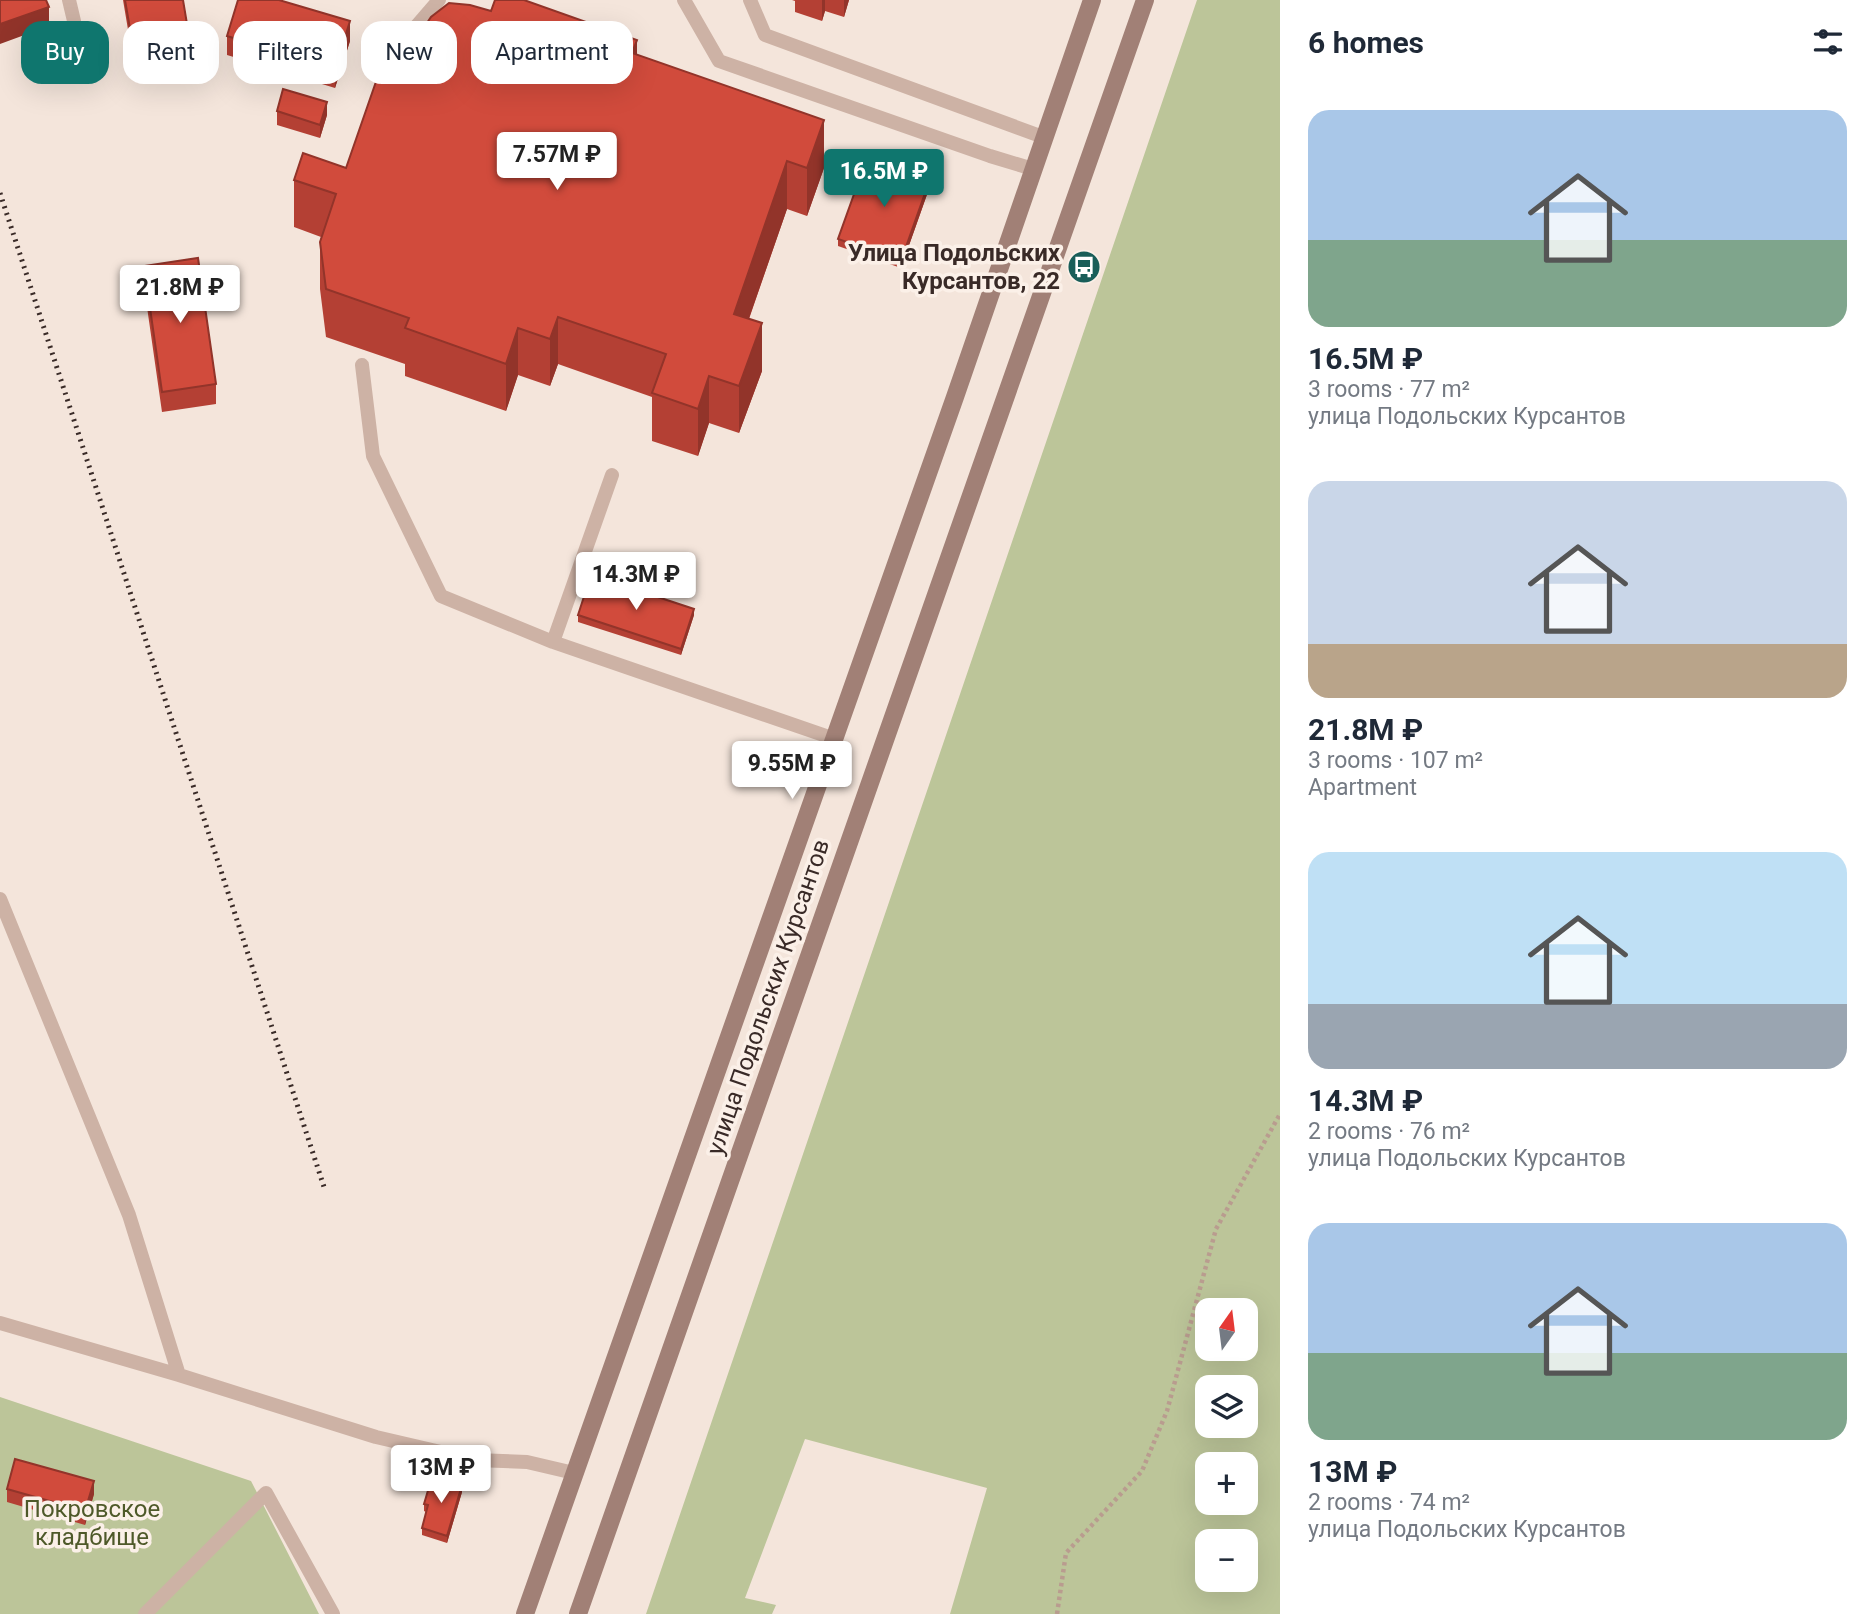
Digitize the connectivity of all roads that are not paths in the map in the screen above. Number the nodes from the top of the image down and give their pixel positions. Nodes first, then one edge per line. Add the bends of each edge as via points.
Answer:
1 (69, 0) edge
2 (439, 0) edge
3 (684, 0) edge
4 (750, 0) edge
5 (1092, 0) edge
6 (1145, 0) edge
7 (74, 21) dead end
8 (421, 21) edge
9 (1043, 137) junction
10 (1033, 169) junction
11 (362, 365) dead end
12 (612, 475) dead end
13 (553, 642) junction
14 (835, 738) junction
15 (0, 899) edge
16 (0, 1323) edge
17 (179, 1375) junction
18 (574, 1473) junction
19 (145, 1614) edge
20 (333, 1614) edge
21 (525, 1614) edge
22 (578, 1614) edge

1 - 7 lane
2 - 8 lane
3 - 10 lane via 719,61
4 - 9 lane via 765,35
5 - 9 main road, улица Подольских Курсантов
6 - 22 main road, улица Подольских Курсантов
9 - 10 main road, улица Подольских Курсантов
10 - 14 main road, улица Подольских Курсантов
11 - 13 lane via 373,456 441,596
12 - 13 lane
13 - 14 lane
14 - 18 main road, улица Подольских Курсантов
15 - 17 lane via 128,1215
16 - 17 lane
17 - 18 lane via 376,1437 475,1460 527,1462
18 - 21 main road, улица Подольских Курсантов
19 - 20 lane via 265,1493

